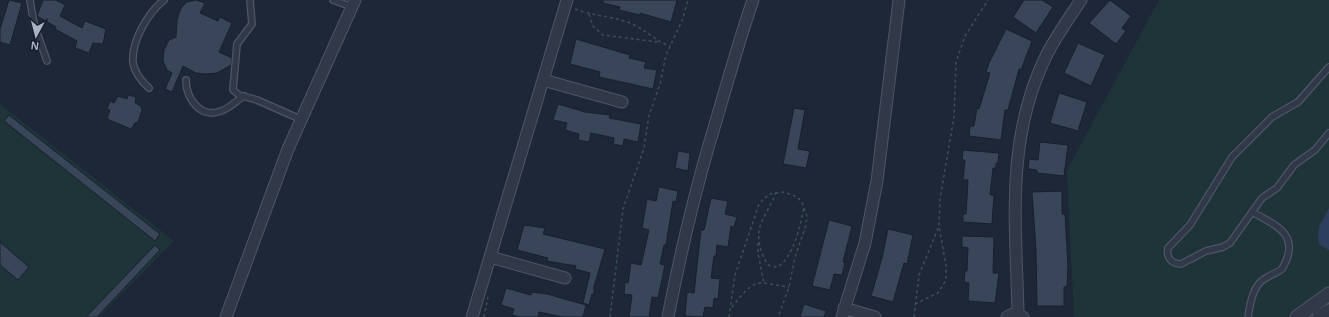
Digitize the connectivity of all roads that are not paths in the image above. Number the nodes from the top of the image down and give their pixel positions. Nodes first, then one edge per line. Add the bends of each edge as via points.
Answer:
1 (30, 0) edge
2 (164, 0) edge
3 (250, 0) edge
4 (333, 0) edge
5 (567, 0) edge
6 (753, 0) edge
7 (899, 0) edge
8 (1081, 0) edge
9 (354, 3) edge
10 (47, 61) dead end
11 (1329, 67) edge
12 (186, 80) dead end
13 (543, 80) junction
14 (149, 88) dead end
15 (245, 96) junction
16 (622, 102) dead end
17 (300, 119) junction
18 (1329, 132) edge
19 (1252, 212) junction
20 (490, 257) junction
21 (565, 278) dead end
22 (1329, 294) edge
23 (1329, 310) edge
24 (843, 313) edge
25 (1021, 315) edge
26 (226, 317) edge
27 (472, 317) edge
28 (668, 317) edge
29 (875, 317) edge
30 (1007, 317) edge
31 (1248, 317) edge
32 (1297, 317) edge
33 (1319, 317) edge

1 - 10 lane via 34,24
2 - 14 lane via 144,26 133,54 136,73
3 - 15 lane via 252,24 237,44 233,90 238,95
4 - 9 lane
5 - 13 street
6 - 28 street via 700,173
7 - 24 street via 877,180 865,243
8 - 25 street via 1046,56 1024,122 1014,195
9 - 17 street
11 - 19 lane via 1298,102 1278,112 1232,157 1190,225 1168,248 1170,260 1181,264 1206,251 1227,246
12 - 15 lane via 190,98 210,113 222,111
13 - 16 street
13 - 20 street
15 - 17 lane
17 - 26 street
18 - 19 lane via 1315,150 1294,165 1277,188 1262,198
19 - 31 lane via 1280,228 1289,244 1282,269 1265,278 1258,286
20 - 21 street
20 - 27 street
22 - 32 street
23 - 33 street
24 - 29 street
25 - 30 street via 1012,314

